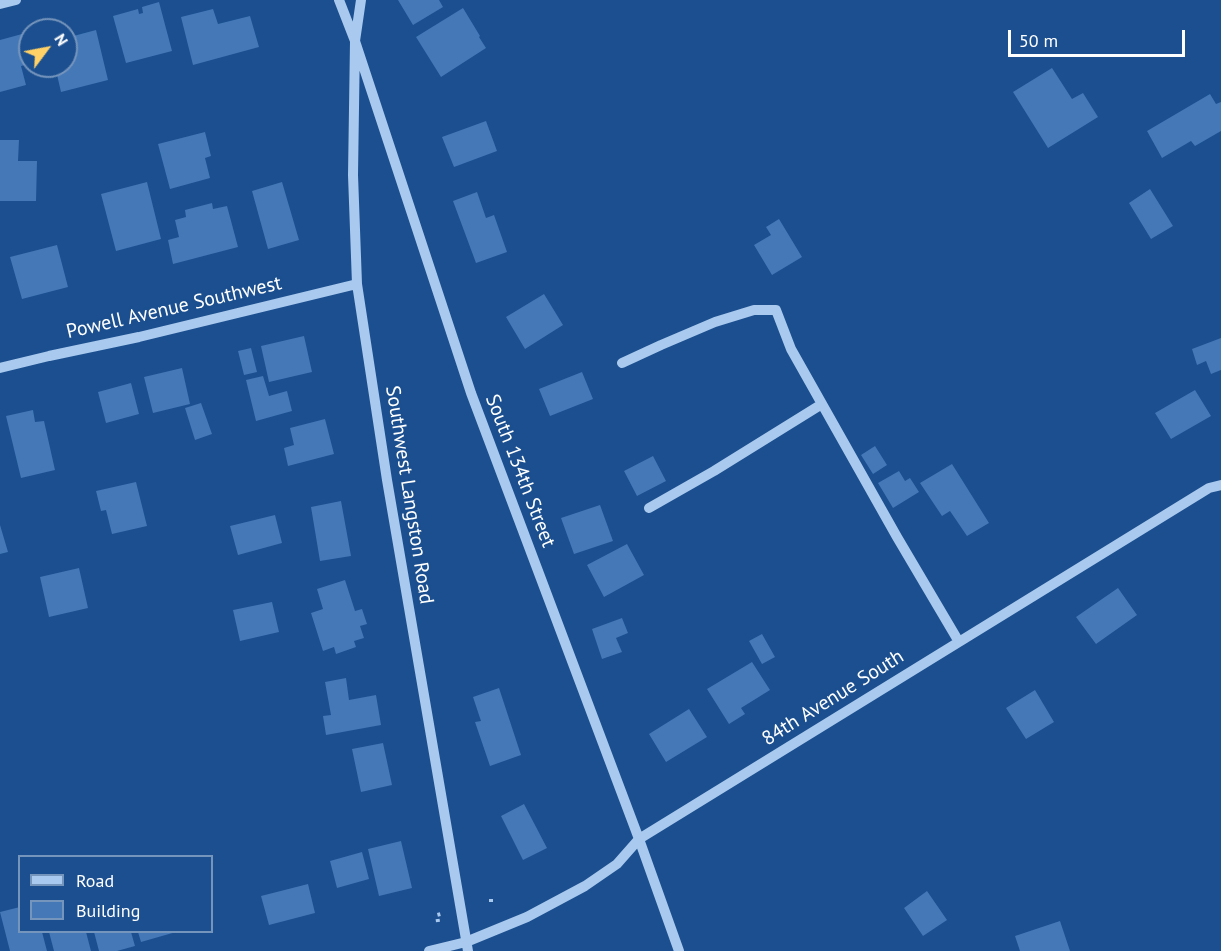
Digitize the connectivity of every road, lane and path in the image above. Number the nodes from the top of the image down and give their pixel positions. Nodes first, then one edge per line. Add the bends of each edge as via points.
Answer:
1 (16, 0) edge
2 (339, 0) edge
3 (361, 0) edge
4 (0, 4) edge
5 (355, 41) junction
6 (357, 284) junction
7 (622, 363) dead end
8 (0, 368) edge
9 (822, 404) junction
10 (1221, 485) edge
11 (649, 508) dead end
12 (959, 642) junction
13 (639, 839) junction
14 (441, 914) dead end
15 (438, 921) dead end
16 (467, 946) edge
17 (429, 951) edge
18 (678, 951) edge

1 - 4 street
2 - 5 street, South 134th Street
3 - 5 street
5 - 6 street, Southwest Langston Road via 353,175
5 - 13 street, South 134th Street via 471,393
6 - 8 street, Powell Avenue Southwest
6 - 16 street, Southwest Langston Road
7 - 9 street via 715,322 754,310 776,310 791,349
9 - 11 street
9 - 12 street
10 - 12 street, 84th Avenue South via 1209,488
12 - 13 street, 84th Avenue South
13 - 16 street, 84th Avenue South via 617,864 585,886
13 - 18 street, South 134th Street
14 - 15 path via 437,915
16 - 17 street, 84th Avenue South

